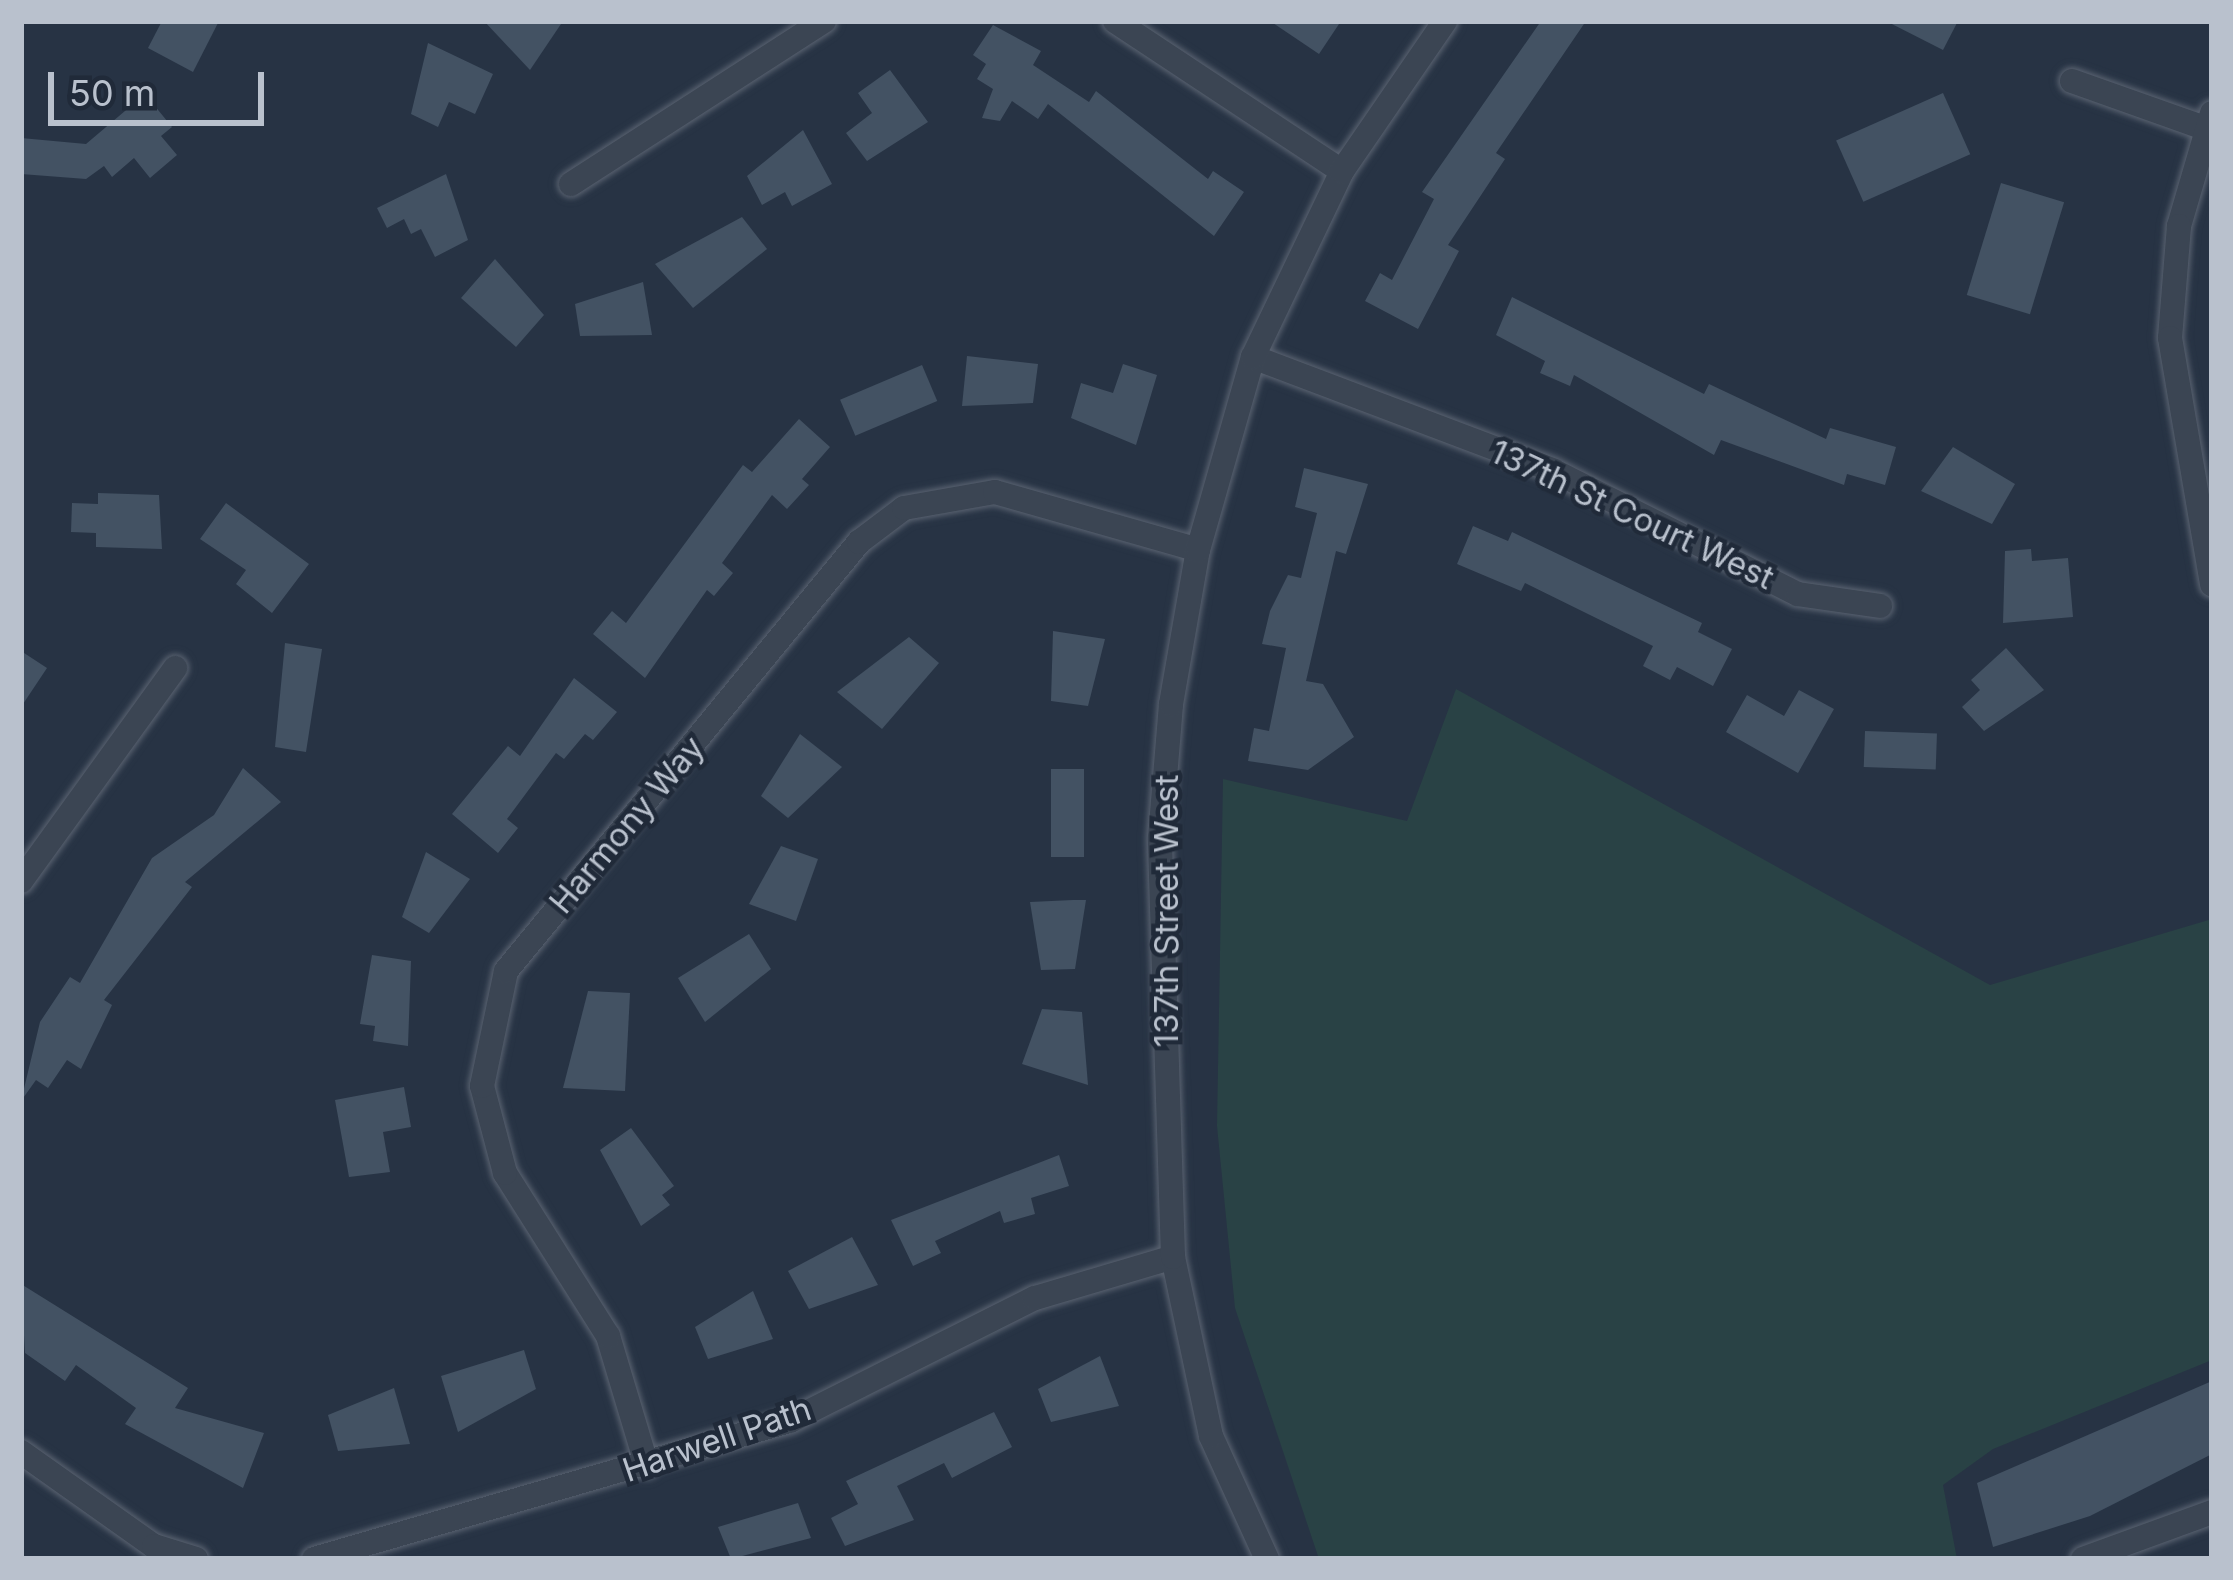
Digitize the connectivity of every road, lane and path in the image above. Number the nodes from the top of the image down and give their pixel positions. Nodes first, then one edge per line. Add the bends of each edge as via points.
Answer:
1 (824, 21) edge
2 (1115, 21) edge
3 (1444, 21) edge
4 (2072, 81) dead end
5 (2208, 121) edge
6 (1342, 171) junction
7 (571, 184) dead end
8 (1253, 357) junction
9 (1198, 550) junction
10 (2211, 581) edge
11 (1880, 606) dead end
12 (175, 668) dead end
13 (21, 881) edge
14 (1173, 1257) junction
15 (21, 1452) edge
16 (647, 1466) junction
17 (2212, 1512) edge
18 (380, 1549) edge
19 (150, 1552) edge
20 (196, 1559) edge
21 (314, 1559) edge
22 (1267, 1559) edge
23 (2084, 1559) edge

1 - 7 street
2 - 6 street
3 - 6 street, 137th Street West
4 - 5 street
5 - 10 street via 2179,226 2170,338
6 - 8 street, 137th Street West
8 - 9 street, 137th Street West
8 - 11 street, 137th St Court West via 1554,471 1798,594
9 - 14 street, 137th Street West via 1160,838
9 - 16 street, Harmony Way via 995,492 904,508 860,542 506,971 482,1086 505,1173 608,1336
12 - 13 street
14 - 16 street, Harwell Path via 1035,1298 790,1421
14 - 22 street, 137th Street West via 1211,1436
15 - 19 street
16 - 18 street, Harwell Path
17 - 23 street
18 - 21 street, Harwell Path
19 - 20 street

